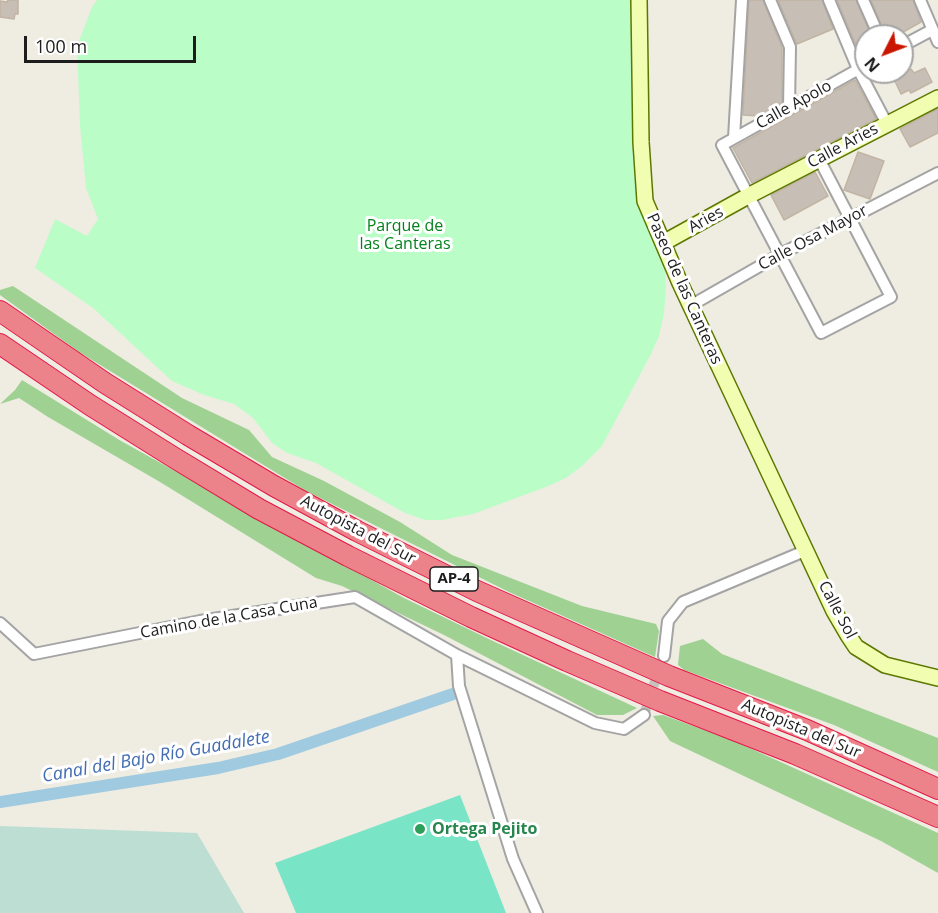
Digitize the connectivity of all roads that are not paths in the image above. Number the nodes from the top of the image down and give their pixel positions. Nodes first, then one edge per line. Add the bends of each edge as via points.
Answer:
1 (639, 0) edge
2 (742, 0) edge
3 (770, 0) edge
4 (829, 0) edge
5 (863, 0) edge
6 (920, 0) edge
7 (874, 24) edge
8 (933, 30) junction
9 (914, 40) edge
10 (938, 42) edge
11 (854, 51) edge
12 (854, 71) edge
13 (869, 84) edge
14 (938, 98) edge
15 (789, 108) junction
16 (886, 124) junction
17 (734, 138) junction
18 (819, 159) junction
19 (938, 173) edge
20 (748, 196) junction
21 (850, 218) junction
22 (663, 243) junction
23 (779, 255) junction
24 (690, 306) junction
25 (0, 311) edge
26 (0, 344) edge
27 (795, 526) joint
28 (807, 550) junction
29 (0, 623) edge
30 (457, 655) junction
31 (664, 656) tunnel mouth
32 (938, 678) edge
33 (644, 715) dead end
34 (938, 789) edge
35 (938, 817) edge
36 (537, 913) edge

1 - 22 street, Paseo de las Canteras via 643,185 645,201
2 - 17 street
3 - 15 street via 790,46
4 - 11 street
5 - 7 street
6 - 8 street
8 - 9 street
8 - 10 street
12 - 15 street, Calle Apolo
13 - 16 street
14 - 16 street, Calle Aries
15 - 17 street, Calle Apolo
16 - 18 street, Calle Aries
17 - 20 street, Calle Apolo via 722,145
18 - 20 street, Calle Aries
18 - 21 street
19 - 21 street, Calle Osa Mayor
20 - 22 street, Aries
20 - 23 street
21 - 23 street, Calle Osa Mayor
21 - 23 street via 891,297 821,333
22 - 24 street, Paseo de las Canteras
23 - 24 street, Calle Osa Mayor
24 - 27 street, Paseo de las Canteras
25 - 34 highway, Autopista del Sur / AP-4 via 188,435 357,531 552,625 807,730
26 - 35 highway, Autopista del Sur / AP-4 via 173,457 348,556 567,661
27 - 28 street, Calle Sol
28 - 31 street via 683,602 668,621
28 - 32 street, Calle Sol via 834,611 856,647 885,665
29 - 30 street, Camino de la Casa Cuna via 34,654 200,621 355,597
30 - 33 street, Camino de la Casa Cuna via 595,723 624,729
30 - 36 street via 459,686 513,860

